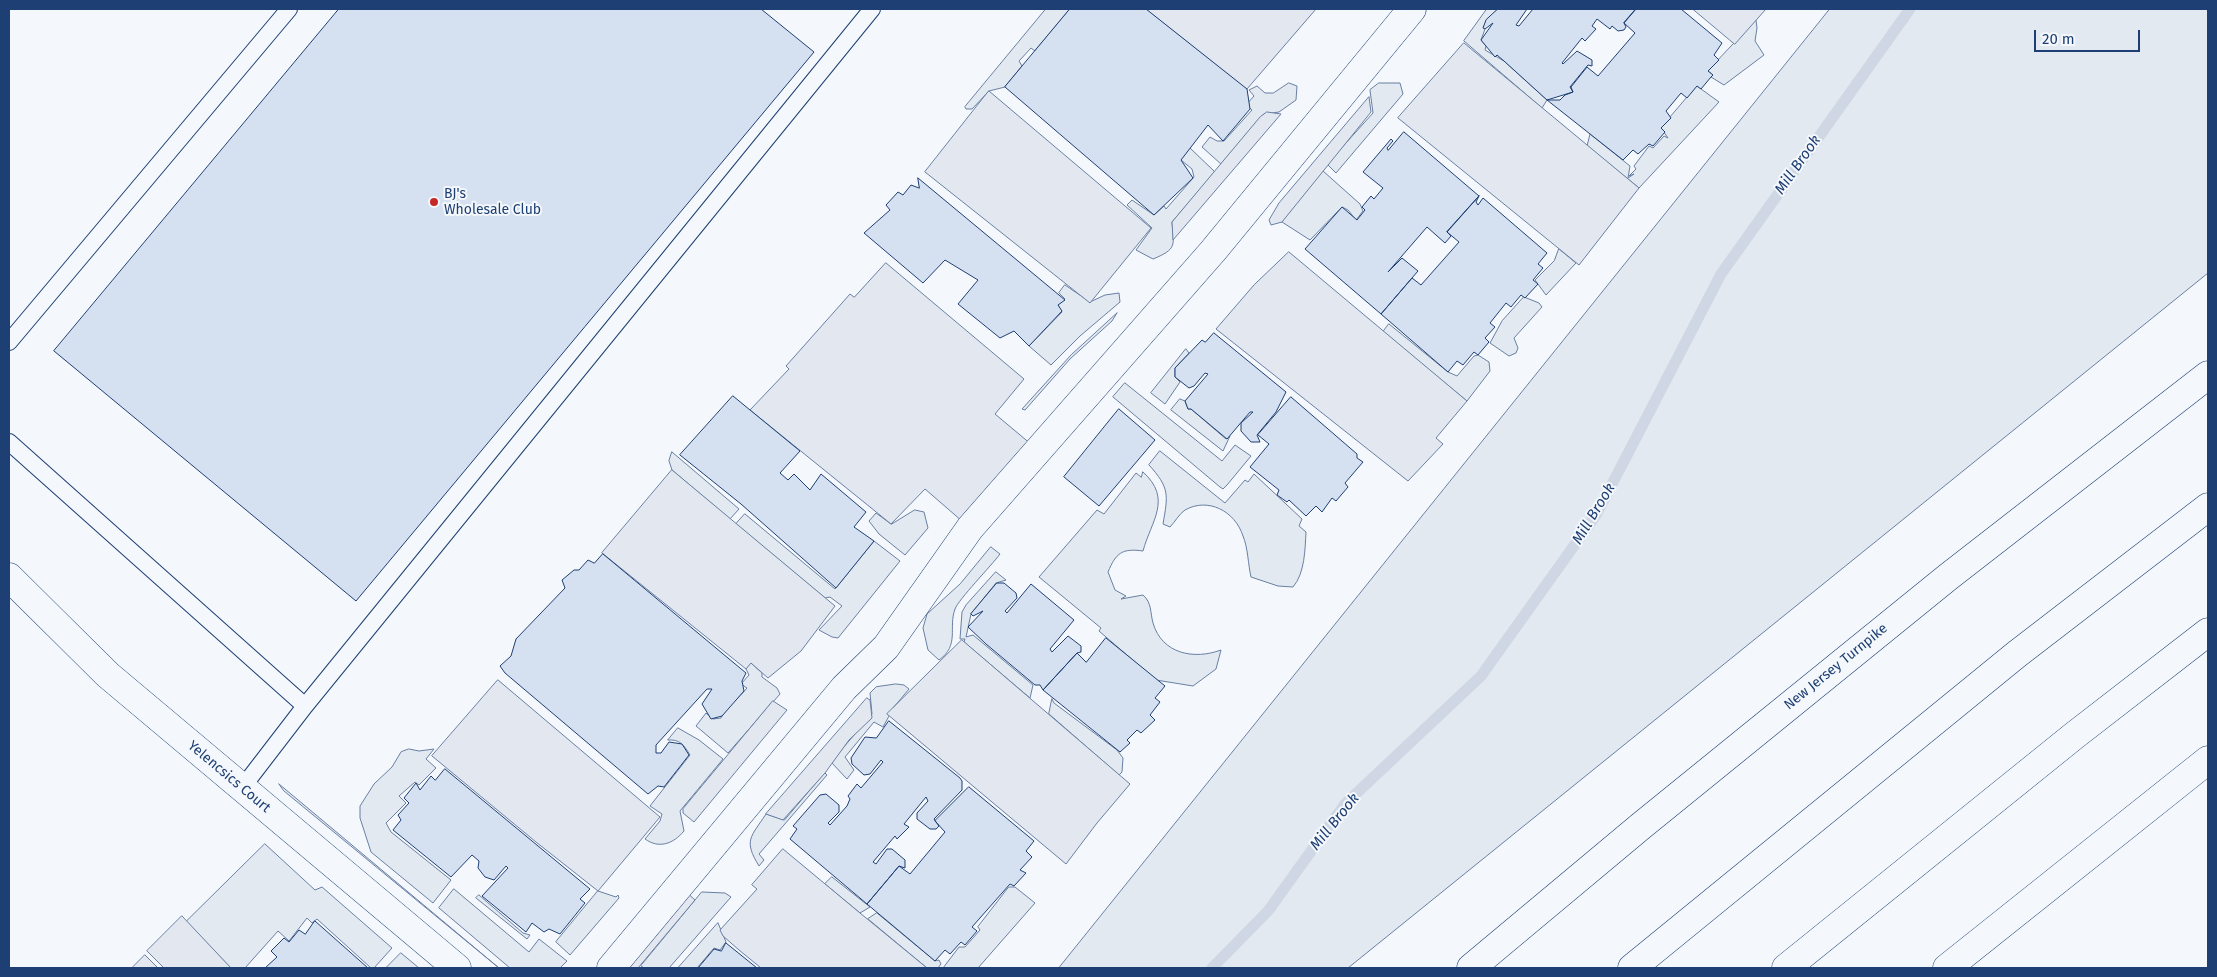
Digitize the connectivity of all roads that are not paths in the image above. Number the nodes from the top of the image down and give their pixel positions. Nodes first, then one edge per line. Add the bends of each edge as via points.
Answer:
1 (289, 9) edge
2 (872, 9) edge
3 (1412, 9) edge
4 (9, 342) edge
5 (2208, 375) edge
6 (9, 442) edge
7 (2208, 507) edge
8 (9, 577) edge
9 (2208, 632) edge
10 (304, 706) junction
11 (2208, 760) edge
12 (242, 788) junction
13 (457, 968) edge
14 (611, 968) edge
15 (1471, 968) edge
16 (1632, 968) edge
17 (1786, 968) edge
18 (1947, 968) edge

1 - 4 lane
2 - 10 lane
3 - 14 main road via 1212,251 970,528 886,647 844,688
5 - 15 main road, New Jersey Turnpike via 1948,577
6 - 10 lane
7 - 16 main road via 2017,654
8 - 12 main road, Yelencsics Court via 108,675
9 - 17 main road
10 - 12 lane
11 - 18 main road
12 - 13 main road, Yelencsics Court

